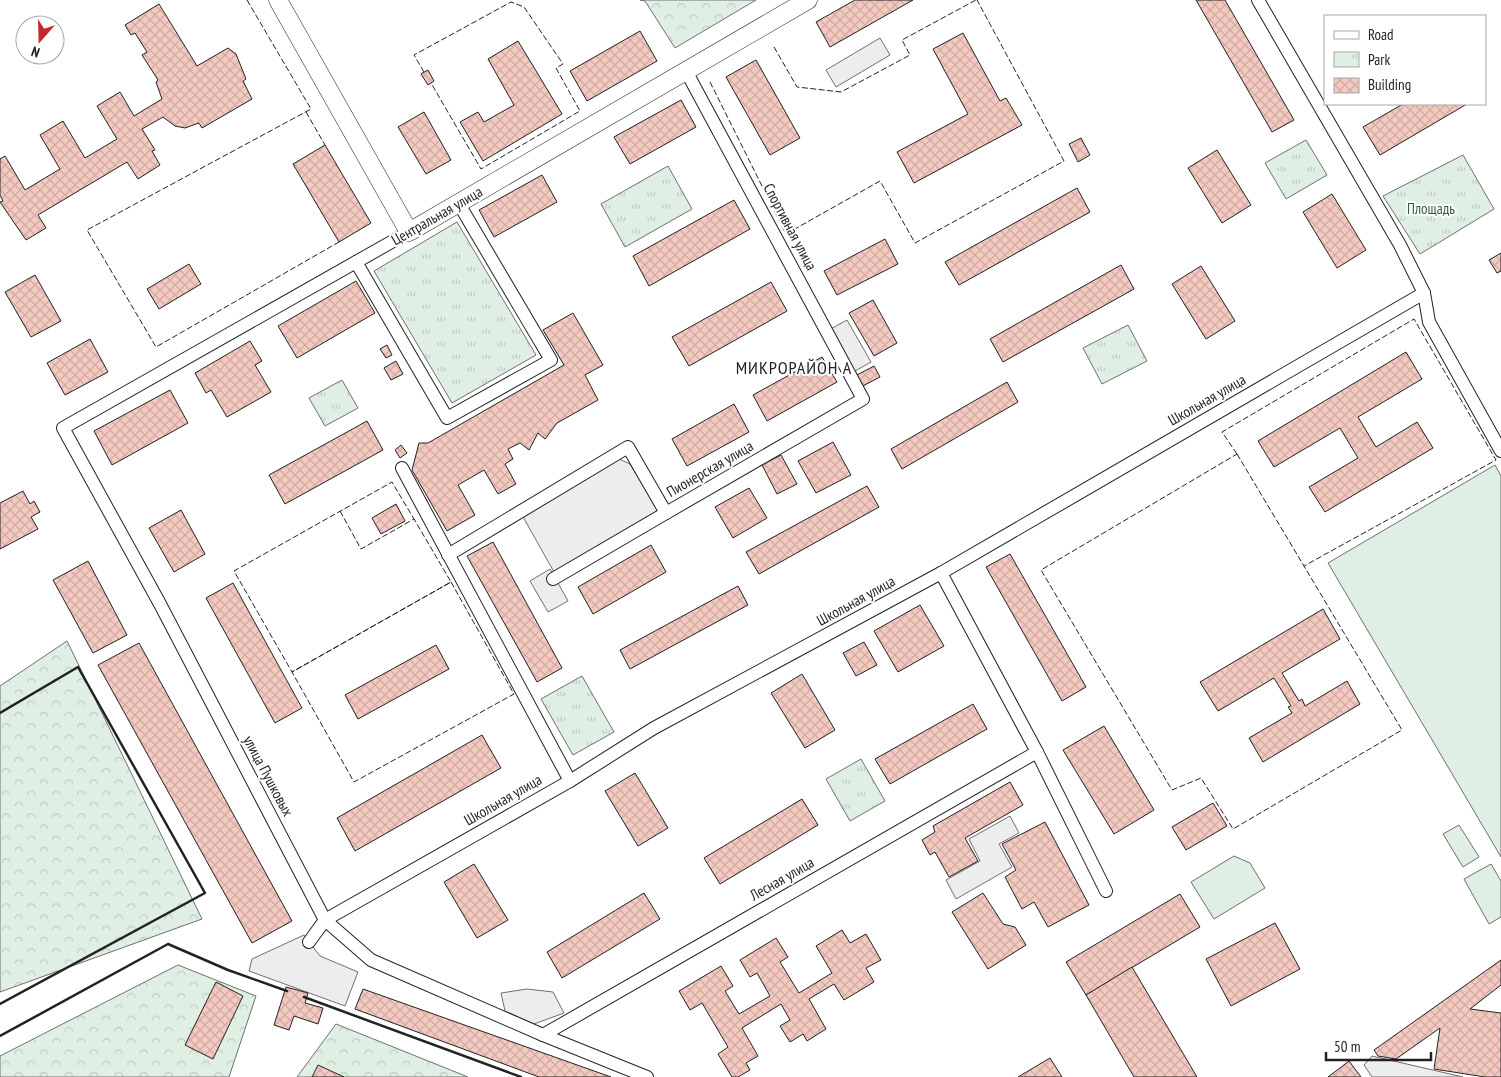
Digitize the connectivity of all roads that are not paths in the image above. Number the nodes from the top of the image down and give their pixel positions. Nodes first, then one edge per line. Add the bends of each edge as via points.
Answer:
1 (278, 0) edge
2 (808, 0) edge
3 (1258, 0) edge
4 (686, 71) junction
5 (459, 204) junction
6 (408, 232) junction
7 (356, 262) junction
8 (1424, 293) junction
9 (863, 399) joint
10 (64, 428) joint
11 (1501, 450) edge
12 (402, 468) dead end
13 (666, 513) junction
14 (448, 555) junction
15 (941, 572) junction
16 (553, 579) dead end
17 (1038, 752) junction
18 (570, 781) junction
19 (1106, 891) dead end
20 (325, 920) junction
21 (309, 942) dead end
22 (543, 1035) junction
23 (647, 1077) edge

1 - 6 main road
2 - 4 main road, Центральная улица
3 - 8 street via 1366,183
4 - 5 main road, Центральная улица
4 - 9 street, Спортивная улица
5 - 6 main road, Центральная улица
5 - 7 street via 551,360 447,418
6 - 7 street, Центральная улица
7 - 10 street, Центральная улица
8 - 11 street via 1429,322
8 - 15 street, Школьная улица
9 - 13 street, Пионерская улица
10 - 20 street, улица Пушковых
12 - 14 street
13 - 14 street, Пионерская улица via 628,447
13 - 16 street
14 - 18 street
15 - 17 street
15 - 18 street, Школьная улица via 654,728
17 - 19 street
17 - 22 street, Лесная улица
18 - 20 street, Школьная улица
20 - 21 street, Школьная улица
20 - 22 street, улица Пушковых via 371,960
22 - 23 street, улица Пушковых

